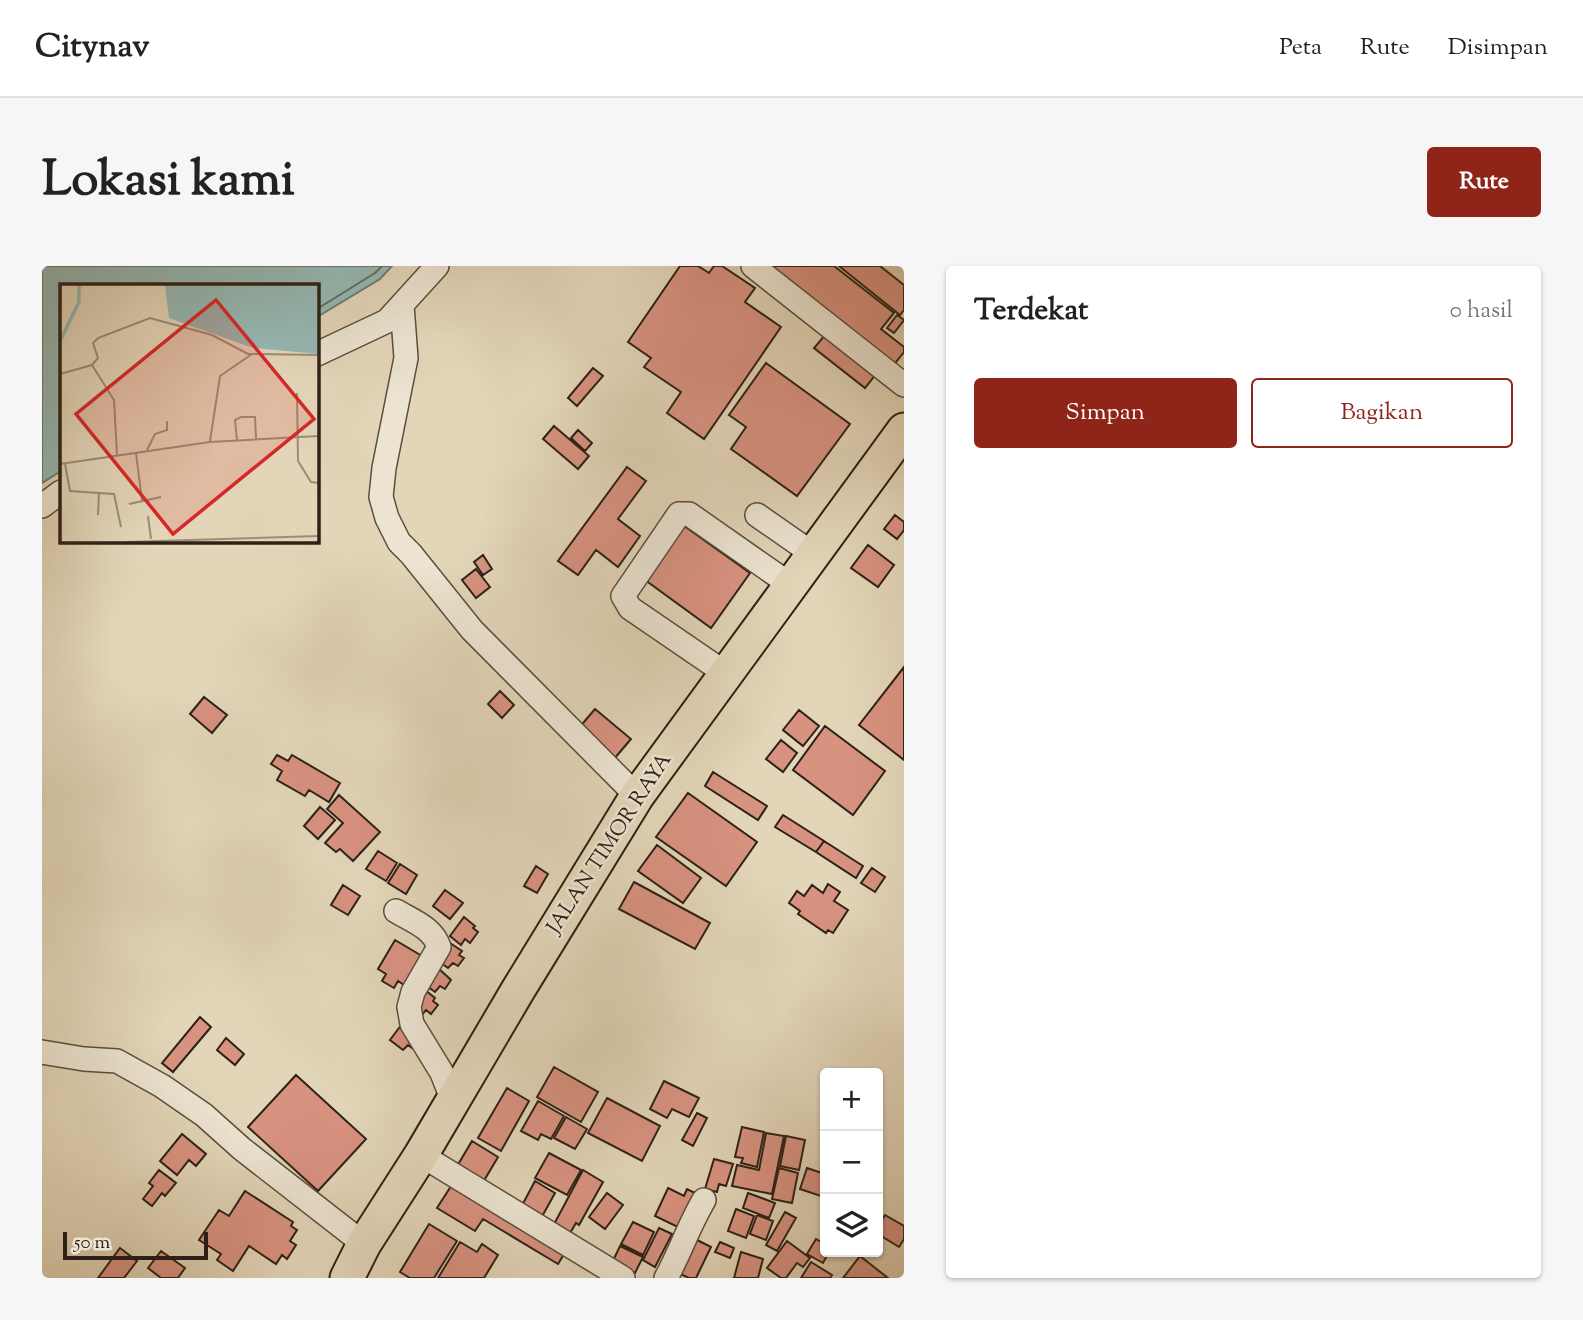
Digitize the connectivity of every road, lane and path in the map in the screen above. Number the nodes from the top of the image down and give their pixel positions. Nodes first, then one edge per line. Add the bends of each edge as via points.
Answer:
1 (438, 266) edge
2 (753, 266) edge
3 (402, 304) junction
4 (318, 354) edge
5 (904, 385) edge
6 (904, 430) edge
7 (60, 493) edge
8 (42, 506) edge
9 (757, 515) dead end
10 (814, 554) junction
11 (792, 586) junction
12 (726, 673) junction
13 (637, 796) junction
14 (396, 911) dead end
15 (42, 1052) edge
16 (453, 1101) junction
17 (421, 1155) junction
18 (704, 1200) dead end
19 (364, 1244) junction
20 (347, 1278) edge
21 (623, 1278) edge
22 (666, 1278) edge

1 - 3 street
2 - 5 street
3 - 4 street via 380,325
3 - 13 street via 406,359 382,487 387,518 399,542 472,630
6 - 10 highway, JALAN TIMOR RAYA
7 - 8 street
9 - 10 street
10 - 11 highway, JALAN TIMOR RAYA
11 - 12 highway, JALAN TIMOR RAYA
11 - 12 street via 689,514 679,514 623,596 630,608
12 - 13 highway, JALAN TIMOR RAYA
13 - 16 highway, JALAN TIMOR RAYA
14 - 16 street via 434,933 439,947 409,1007 412,1024
15 - 19 street via 117,1061 162,1086
16 - 17 highway, JALAN TIMOR RAYA
17 - 19 highway, JALAN TIMOR RAYA
17 - 21 street
18 - 22 street
19 - 20 highway, JALAN TIMOR RAYA

